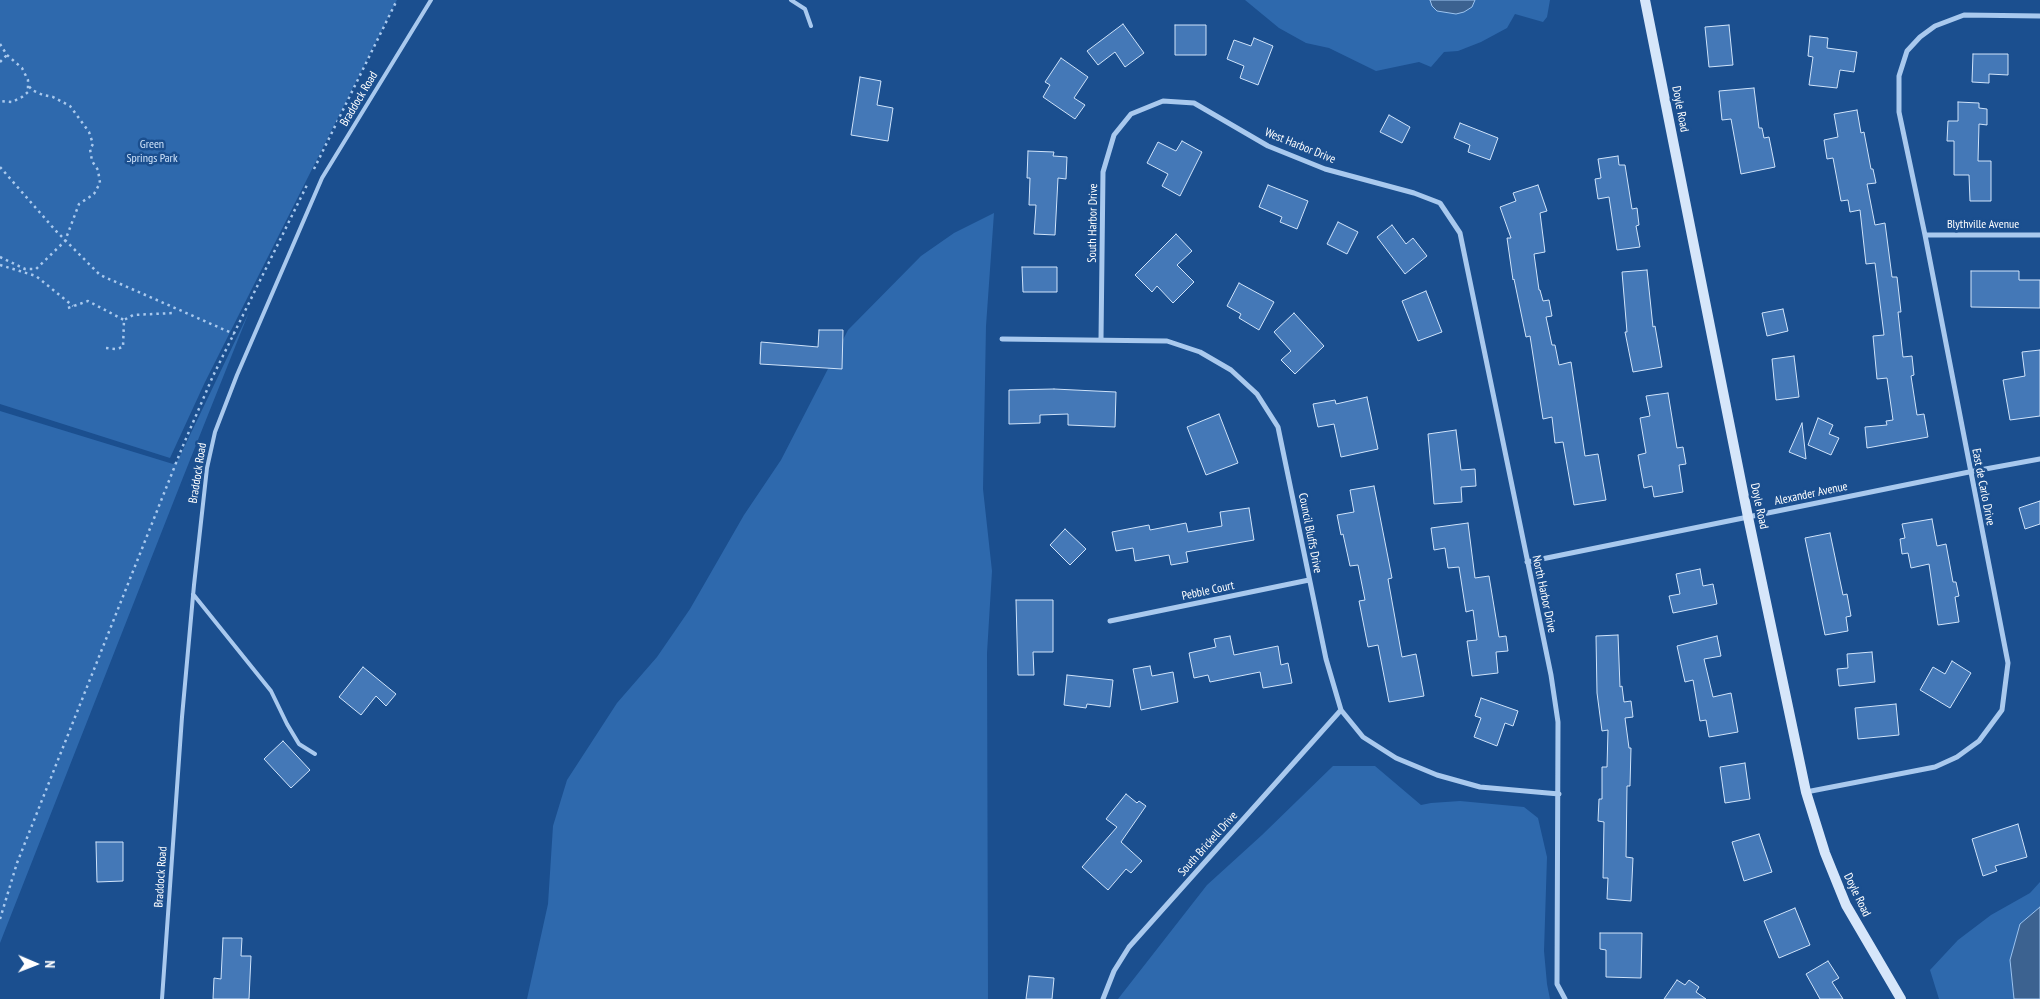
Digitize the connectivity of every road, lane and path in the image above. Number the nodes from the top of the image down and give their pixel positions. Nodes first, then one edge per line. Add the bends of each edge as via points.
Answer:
1 (397, 0) edge
2 (431, 0) edge
3 (791, 0) edge
4 (1645, 0) edge
5 (2040, 16) edge
6 (811, 26) dead end
7 (0, 44) edge
8 (7, 55) junction
9 (0, 62) edge
10 (28, 85) junction
11 (0, 101) edge
12 (1131, 114) joint
13 (0, 167) edge
14 (1440, 203) joint
15 (2040, 235) edge
16 (1925, 236) junction
17 (66, 240) junction
18 (0, 257) edge
19 (0, 265) edge
20 (73, 306) junction
21 (68, 308) dead end
22 (173, 312) dead end
23 (124, 320) junction
24 (234, 334) junction
25 (1002, 339) dead end
26 (1101, 339) junction
27 (106, 348) dead end
28 (2040, 459) edge
29 (1970, 472) junction
30 (1748, 517) junction
31 (1528, 562) junction
32 (1309, 580) junction
33 (193, 594) junction
34 (1110, 621) dead end
35 (1341, 710) junction
36 (315, 754) dead end
37 (1806, 792) junction
38 (1559, 794) junction
39 (0, 919) edge
40 (162, 999) edge
41 (1104, 999) edge
42 (1565, 999) edge
43 (1902, 999) edge

1 - 24 path
2 - 33 lane, Braddock Road via 322,178 237,375 215,432 207,468
3 - 6 lane via 805,9
4 - 30 main road, Doyle Road
5 - 16 street, East de Carlo Drive via 1964,15 1935,26 1907,51 1898,76 1899,112
7 - 8 path
8 - 9 path
8 - 10 path via 22,68
10 - 11 path via 28,92 22,97 12,102
10 - 17 path via 32,90 70,106 89,132 93,144 90,149 92,161 98,170 100,183 94,194 80,204
12 - 14 street, West Harbor Drive via 1163,101 1194,103 1268,146 1325,169
12 - 26 street, South Harbor Drive via 1114,135 1103,172
13 - 17 path
14 - 31 street, North Harbor Drive via 1460,233
15 - 16 street, Blythville Avenue
16 - 29 street, East de Carlo Drive
17 - 18 path via 36,269 25,269
17 - 24 path via 100,275
19 - 20 path via 36,276
20 - 21 path
20 - 23 path via 88,301
22 - 23 path via 133,315
23 - 27 path via 123,347
24 - 39 path via 182,448 17,863
25 - 26 street, Council Bluffs Drive
26 - 32 street, Council Bluffs Drive via 1167,341 1200,352 1231,370 1257,394 1278,427
28 - 29 street, Alexander Avenue
29 - 30 street, Alexander Avenue
29 - 37 street, East de Carlo Drive via 2008,664 2002,710 1979,741 1957,757 1935,767
30 - 31 street, Alexander Avenue
30 - 37 main road, Doyle Road
31 - 38 street, North Harbor Drive via 1558,722
32 - 34 street, Pebble Court
32 - 35 street, Council Bluffs Drive
33 - 36 lane via 271,691 299,744
33 - 40 lane, Braddock Road
35 - 38 street, Council Bluffs Drive via 1363,737 1396,758 1437,775 1480,787
35 - 41 street, South Brickell Drive via 1129,947 1114,971
37 - 43 main road, Doyle Road via 1846,905
38 - 42 street, North Harbor Drive via 1557,984

